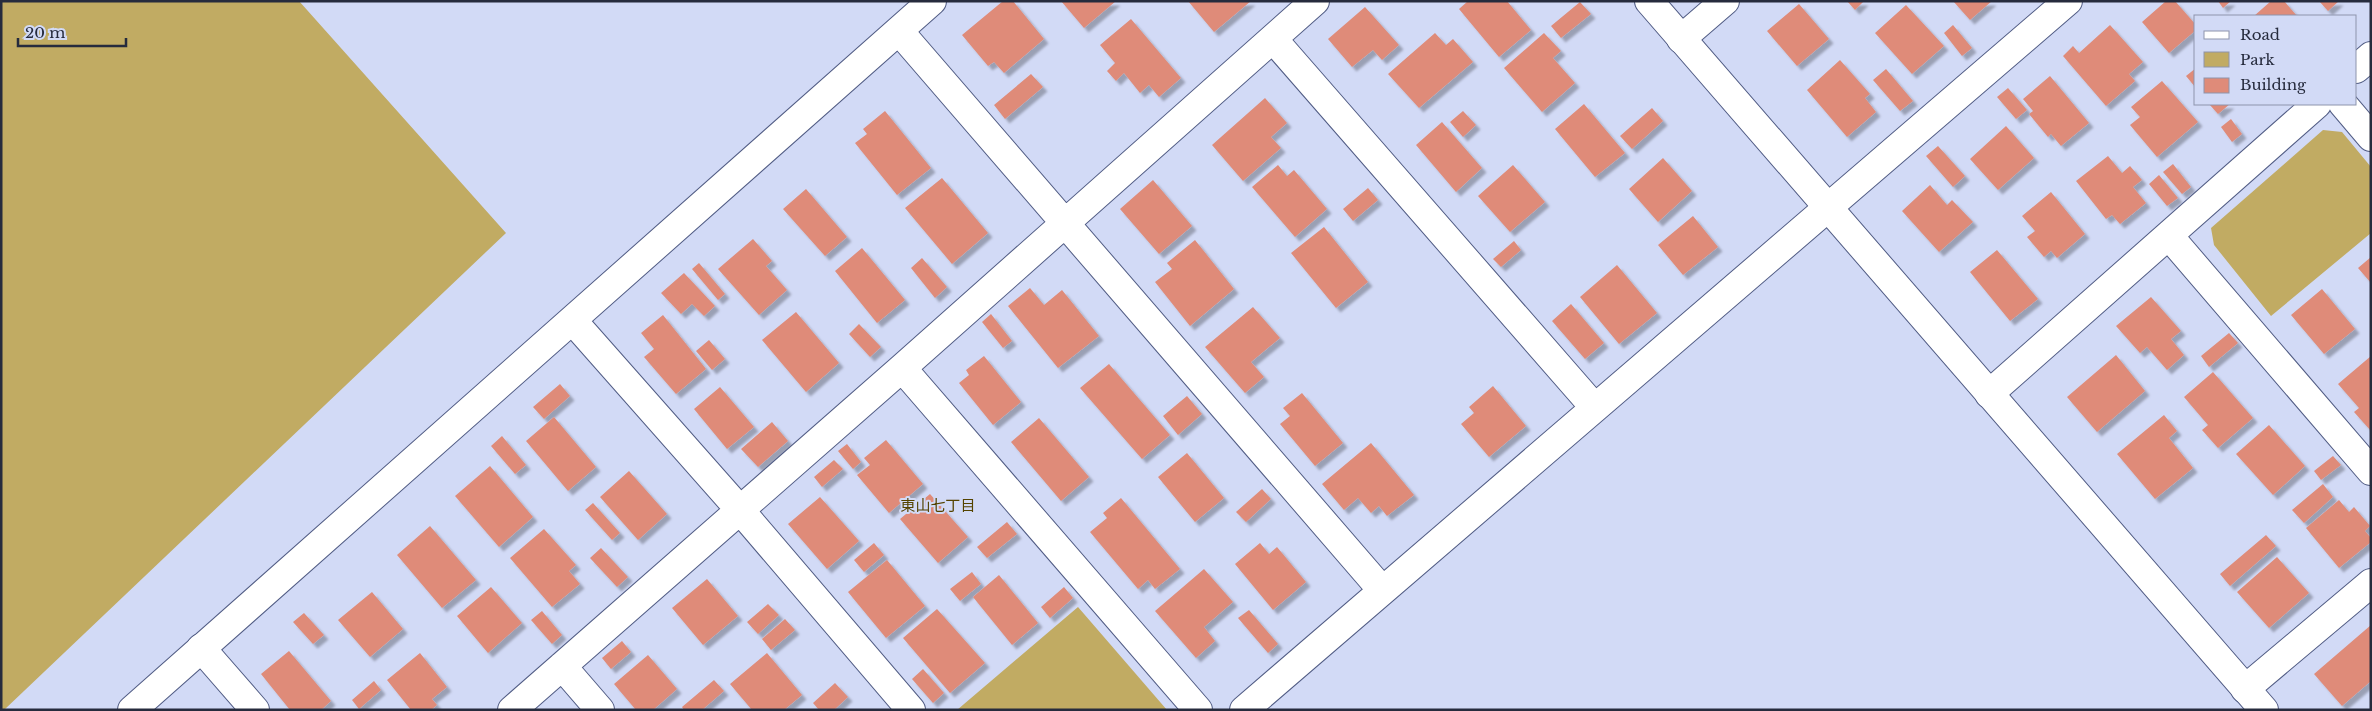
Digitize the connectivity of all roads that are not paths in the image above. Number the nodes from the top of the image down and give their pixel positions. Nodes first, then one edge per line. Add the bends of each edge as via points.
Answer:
1 (932, 1) edge
2 (1315, 1) edge
3 (1649, 1) edge
4 (1725, 1) edge
5 (2068, 1) edge
6 (899, 31) junction
7 (1273, 39) junction
8 (1681, 39) junction
9 (2371, 56) edge
10 (2357, 68) edge
11 (2316, 105) edge
12 (2344, 105) edge
13 (2371, 136) edge
14 (1828, 210) junction
15 (1064, 225) junction
16 (2169, 236) junction
17 (573, 321) junction
18 (902, 368) junction
19 (1989, 394) junction
20 (1596, 408) junction
21 (2371, 471) edge
22 (740, 510) junction
23 (2371, 583) edge
24 (1382, 590) junction
25 (201, 648) junction
26 (562, 666) junction
27 (2246, 689) junction
28 (132, 710) edge
29 (255, 710) edge
30 (512, 710) edge
31 (600, 710) edge
32 (911, 710) edge
33 (1198, 710) edge
34 (1244, 710) edge
35 (2264, 710) edge

1 - 6 street
2 - 7 street
3 - 8 street
4 - 8 street
5 - 14 street
6 - 15 street
6 - 17 street
7 - 15 street
7 - 20 street
8 - 14 street
9 - 10 street
11 - 16 street
12 - 13 street
14 - 19 street
14 - 20 street
15 - 18 street
15 - 24 street
16 - 19 street
16 - 21 street
17 - 22 street
17 - 25 street
18 - 22 street
18 - 33 street
19 - 27 street
20 - 24 street
22 - 26 street
22 - 32 street
23 - 27 street
24 - 34 street
25 - 28 street
25 - 29 street
26 - 30 street
26 - 31 street
27 - 35 street

